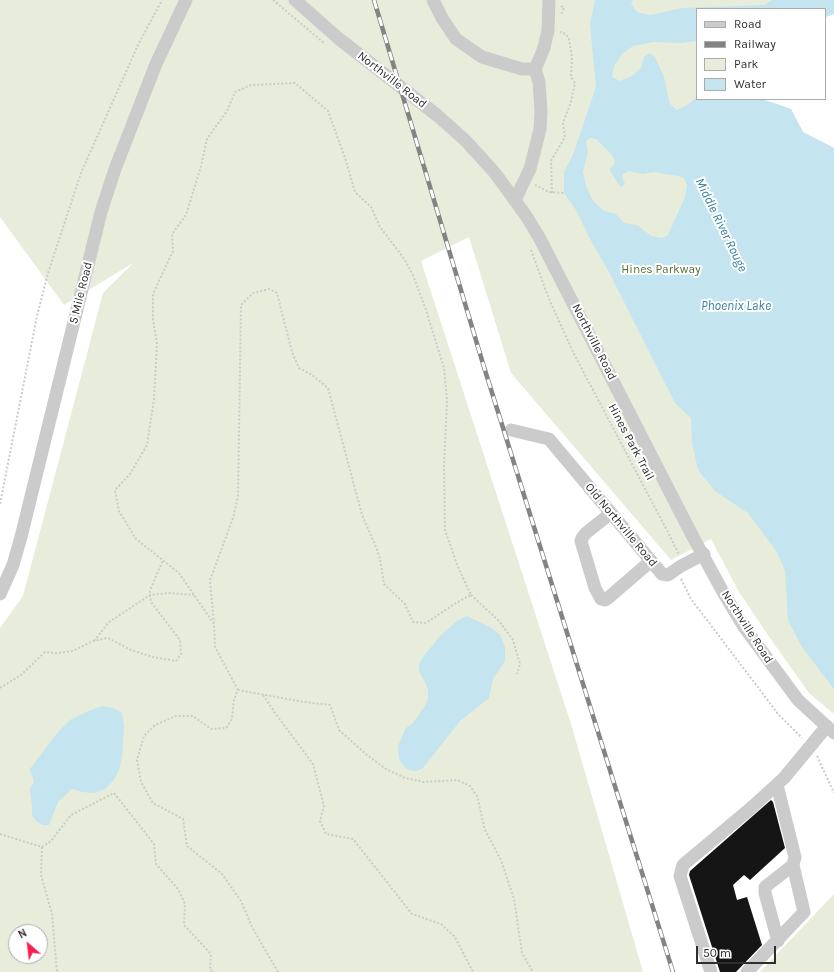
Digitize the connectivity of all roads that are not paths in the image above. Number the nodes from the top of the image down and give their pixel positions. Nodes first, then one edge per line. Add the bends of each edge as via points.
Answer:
1 (186, 0) edge
2 (295, 0) edge
3 (433, 0) edge
4 (549, 2) edge
5 (535, 69) junction
6 (515, 200) junction
7 (511, 430) dead end
8 (611, 513) junction
9 (704, 554) junction
10 (650, 560) junction
11 (0, 594) edge
12 (830, 729) edge
13 (777, 785) junction
14 (793, 865) junction
15 (778, 941) junction
16 (711, 972) edge
17 (747, 972) edge

1 - 11 street, 5 Mile Road via 156,64 101,212 21,537 13,565
2 - 6 street, Northville Road via 466,141
3 - 5 street via 456,39 482,57 522,69
4 - 5 street via 548,30
5 - 6 street via 539,82 540,129 530,168
6 - 9 street, Northville Road via 540,238
7 - 8 street, Old Northville Road via 549,439
8 - 10 street, Old Northville Road
8 - 10 street via 582,538 595,588 601,599 608,598
9 - 10 street, Old Northville Road via 668,575 662,574
9 - 12 street, Northville Road via 723,592 761,651 798,700
12 - 13 street via 809,746
13 - 14 street via 795,857
13 - 16 street via 683,865 680,876
14 - 15 street via 804,912
14 - 15 street via 765,887
15 - 17 street

